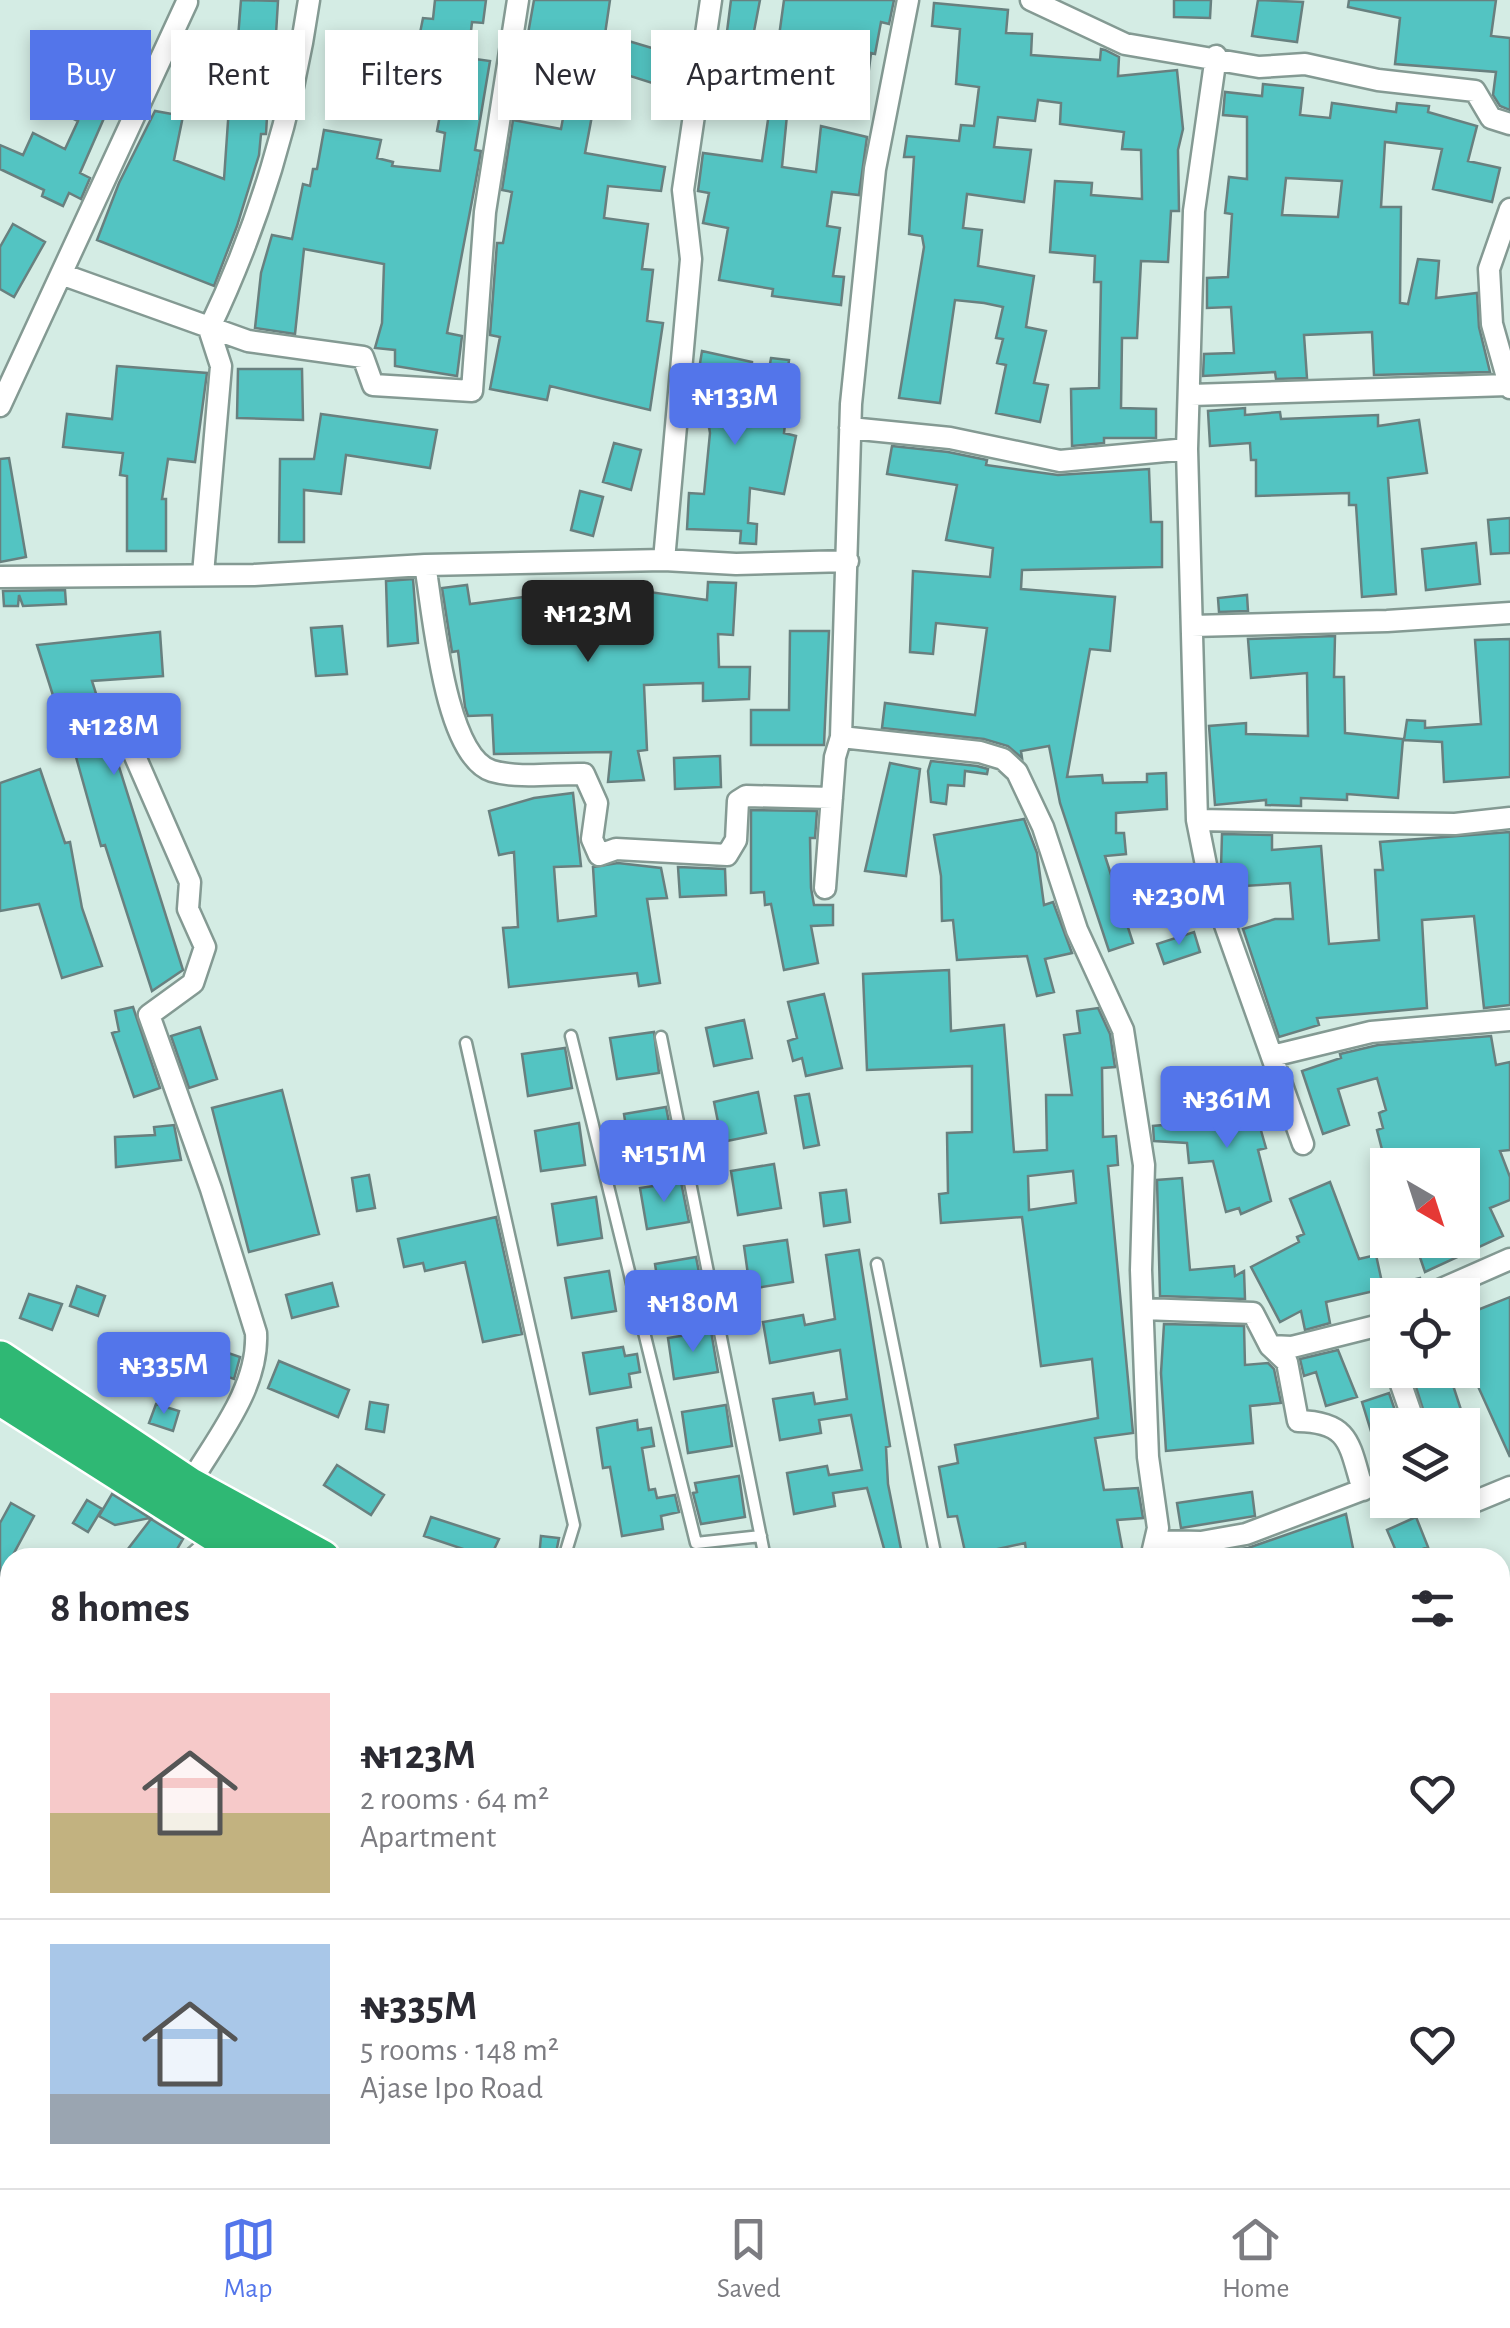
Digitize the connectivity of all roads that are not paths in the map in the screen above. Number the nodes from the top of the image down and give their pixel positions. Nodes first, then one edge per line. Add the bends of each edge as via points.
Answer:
1 (309, 0) edge
2 (518, 0) edge
3 (711, 0) edge
4 (908, 0) edge
5 (1031, 0) edge
6 (187, 2) edge
7 (1216, 56) junction
8 (1510, 124) edge
9 (1510, 209) edge
10 (61, 274) junction
11 (209, 329) junction
12 (248, 340) junction
13 (221, 366) junction
14 (1509, 386) edge
15 (1192, 395) junction
16 (0, 406) edge
17 (850, 428) junction
18 (1186, 449) junction
19 (664, 560) junction
20 (848, 560) junction
21 (425, 565) junction
22 (202, 574) junction
23 (0, 576) edge
24 (1510, 612) edge
25 (1192, 626) junction
26 (841, 736) junction
27 (127, 738) dead end
28 (832, 798) junction
29 (1510, 818) edge
30 (1197, 820) junction
31 (825, 888) dead end
32 (1510, 1020) edge
33 (571, 1036) dead end
34 (661, 1037) dead end
35 (466, 1042) dead end
36 (1272, 1056) junction
37 (1303, 1144) dead end
38 (1510, 1259) edge
39 (877, 1264) dead end
40 (1467, 1278) edge
41 (1143, 1309) junction
42 (1370, 1334) edge
43 (1270, 1346) junction
44 (0, 1359) edge
45 (0, 1397) edge
46 (189, 1485) junction
47 (1370, 1487) edge
48 (1510, 1487) edge
49 (1363, 1490) junction
50 (1480, 1499) edge
51 (216, 1535) edge
52 (761, 1536) junction
53 (276, 1548) edge
54 (567, 1548) edge
55 (763, 1548) edge
56 (934, 1548) edge
57 (1153, 1548) edge
58 (1165, 1548) edge
59 (0, 2027) edge
60 (0, 2052) edge

1 - 11 street via 275,151 234,276
2 - 12 street via 485,212 472,391 373,385 363,357
3 - 19 street via 683,190 691,259
4 - 17 street via 874,170
5 - 7 street via 1125,44
6 - 10 street
7 - 8 street via 1475,91 1492,118
7 - 15 street via 1194,211
9 - 14 street via 1489,269 1492,324
10 - 11 street
10 - 16 street
11 - 12 street
11 - 13 street
12 - 13 street
13 - 22 street
14 - 15 street
15 - 18 street
17 - 18 street via 950,438 1060,462
17 - 20 street
18 - 25 street
19 - 20 street
19 - 21 street
20 - 26 street
21 - 22 street
21 - 28 street via 449,706 470,753 494,772 584,774 597,804 592,839 599,855 616,848 727,855 736,840 738,801 746,796
22 - 23 street
24 - 25 street
25 - 30 street
26 - 28 street
26 - 41 street via 980,752 1003,758 1017,772 1077,930 1124,1030 1144,1165
27 - 46 street via 190,882 188,909 205,948 193,982 149,1015 256,1332 242,1397
28 - 31 street
29 - 30 street via 1454,824
30 - 36 street via 1208,880
32 - 36 street via 1371,1032
33 - 52 lane via 696,1544
34 - 52 lane
35 - 54 lane via 574,1525
36 - 37 street
38 - 40 street
39 - 56 lane
41 - 43 street via 1253,1312
41 - 57 street
42 - 43 street
43 - 49 street via 1287,1362 1298,1421 1339,1428
44 - 46 highway
45 - 51 highway
46 - 51 highway
47 - 49 street
48 - 50 street
49 - 58 street via 1246,1534
51 - 53 highway
52 - 55 lane
59 - 60 street

